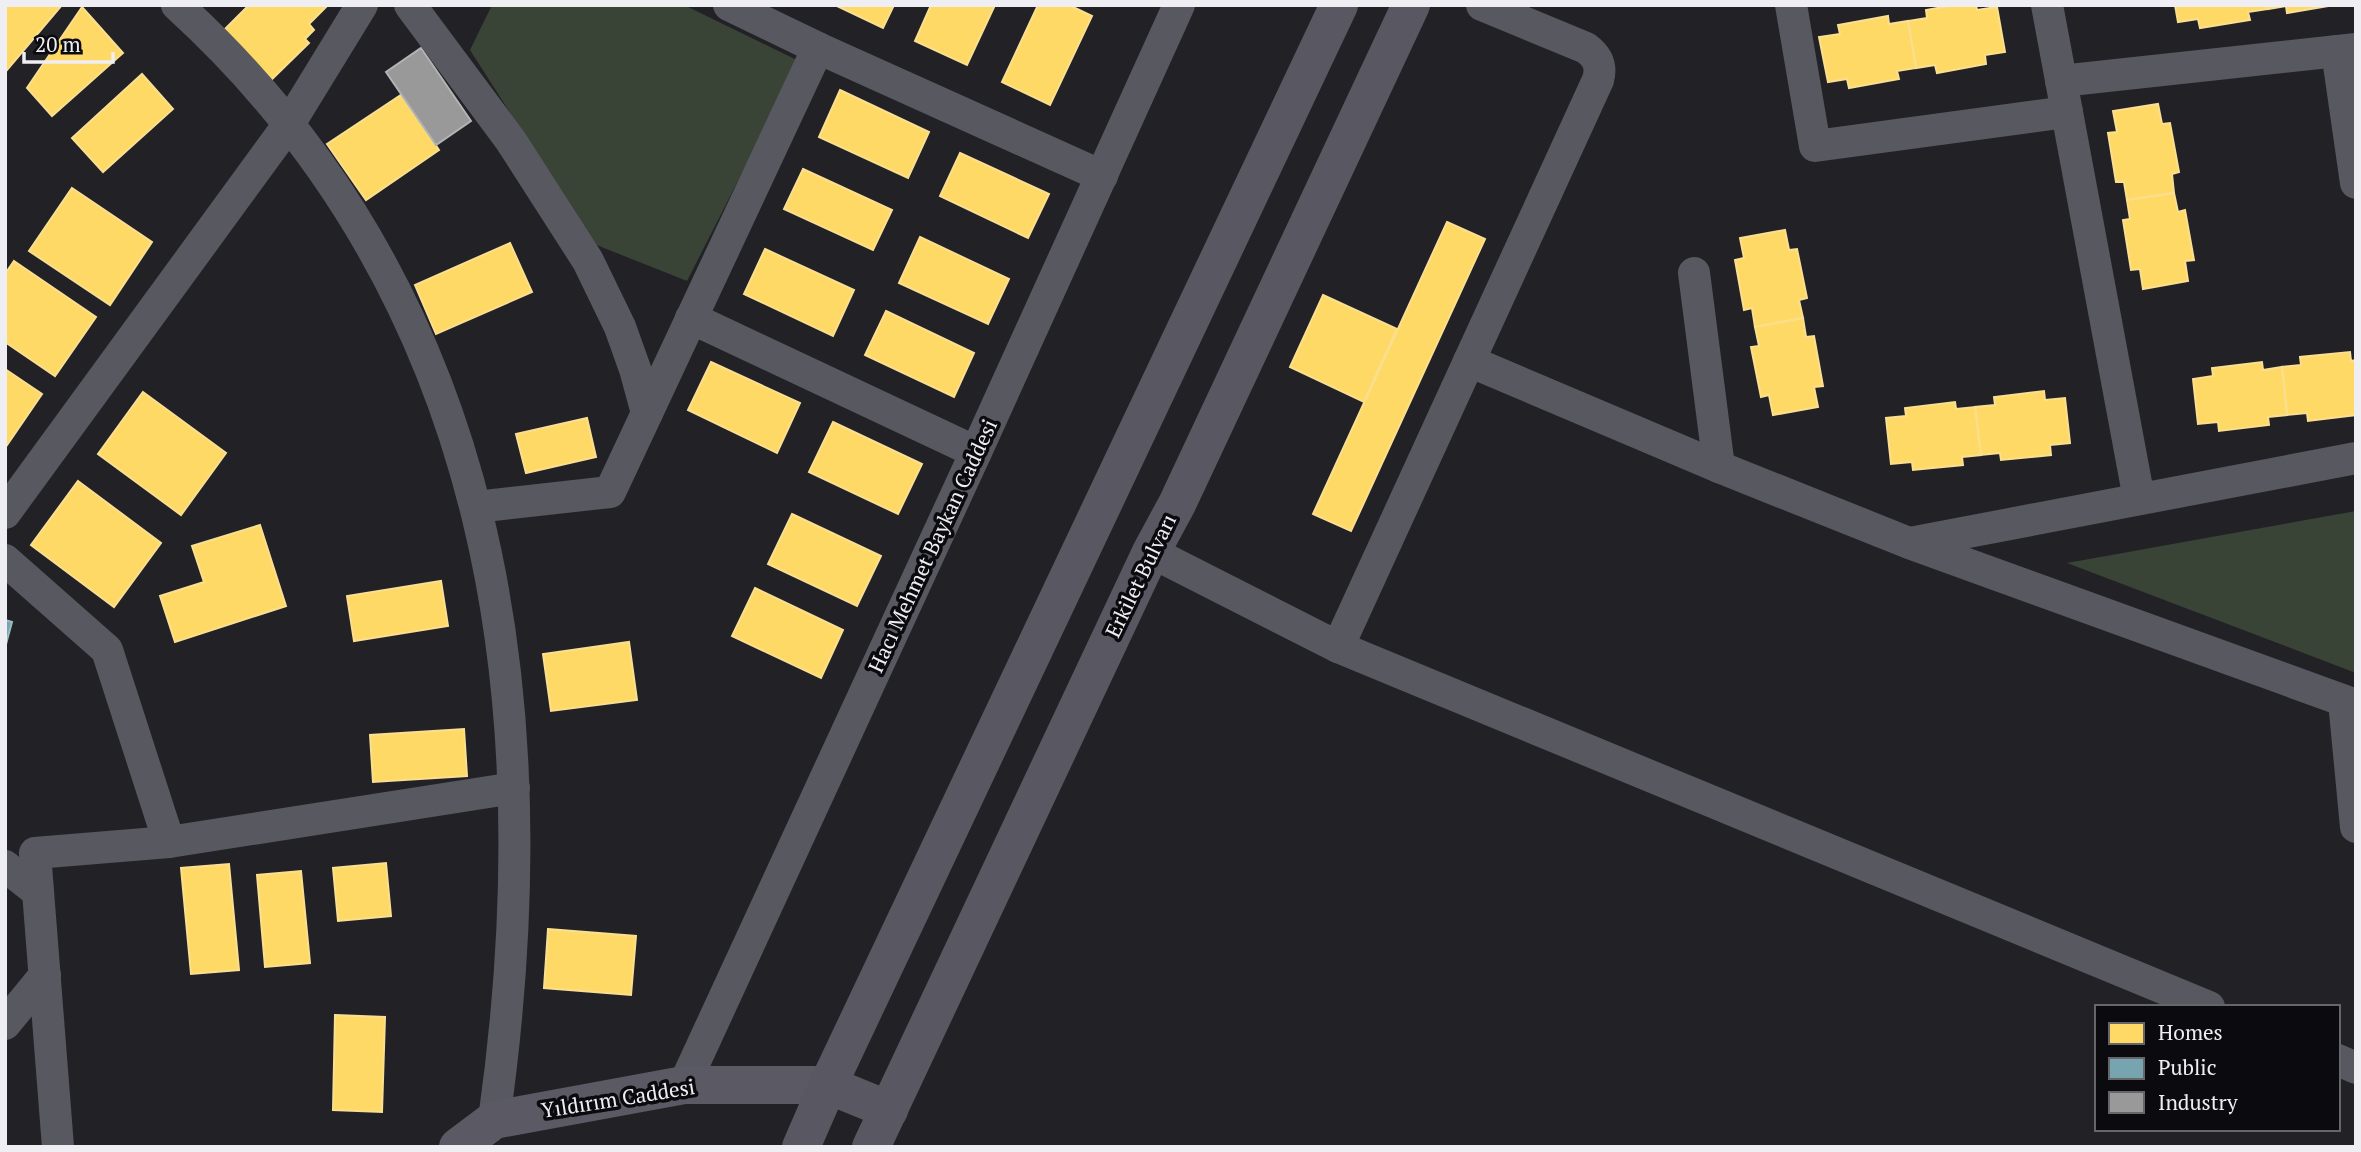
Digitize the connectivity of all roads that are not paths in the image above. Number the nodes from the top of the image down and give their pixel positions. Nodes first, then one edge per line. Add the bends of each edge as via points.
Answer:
1 (177, 5) edge
2 (362, 5) edge
3 (410, 5) edge
4 (729, 5) edge
5 (1179, 5) edge
6 (1339, 5) edge
7 (1410, 5) edge
8 (1482, 5) edge
9 (1791, 5) edge
10 (2047, 5) edge
11 (818, 48) junction
12 (2346, 50) edge
13 (2061, 81) junction
14 (2067, 113) junction
15 (289, 124) junction
16 (1102, 176) junction
17 (2356, 183) edge
18 (1694, 273) dead end
19 (691, 318) junction
20 (1469, 361) junction
21 (647, 413) junction
22 (976, 452) junction
23 (2356, 458) edge
24 (1719, 467) junction
25 (2139, 499) junction
26 (476, 507) junction
27 (5, 513) edge
28 (1909, 543) junction
29 (1151, 552) junction
30 (5, 560) edge
31 (1338, 647) junction
32 (2350, 703) edge
33 (514, 788) junction
34 (2356, 827) edge
35 (169, 842) junction
36 (5, 866) edge
37 (38, 892) junction
38 (45, 975) junction
39 (2204, 1005) edge
40 (5, 1024) edge
41 (2340, 1061) edge
42 (2356, 1068) edge
43 (684, 1085) junction
44 (828, 1085) junction
45 (888, 1110) junction
46 (494, 1120) junction
47 (58, 1147) edge
48 (458, 1147) edge
49 (801, 1147) edge
50 (871, 1147) edge

1 - 15 street via 243,70
2 - 15 street
3 - 21 street via 510,141 588,261 620,327
4 - 11 street
5 - 16 street, Hacı Mehmet Baykan Caddesi
6 - 44 main road
7 - 29 main road, Erkilet Bulvarı
8 - 20 street via 1586,48 1594,54 1600,71
9 - 14 street via 1815,146
10 - 13 street
11 - 16 street
11 - 19 street
12 - 13 street
12 - 17 street
13 - 14 street
14 - 25 street
15 - 26 street via 352,216 413,330 439,390
15 - 27 street
16 - 22 street, Hacı Mehmet Baykan Caddesi
18 - 24 street
19 - 21 street
19 - 22 street
20 - 24 street
20 - 31 street
21 - 26 street via 610,492
22 - 43 street, Hacı Mehmet Baykan Caddesi
23 - 25 street
24 - 28 street
25 - 28 street
26 - 33 street via 500,626
28 - 32 street
29 - 31 street
29 - 45 main road, Erkilet Bulvarı
30 - 35 street via 107,650
31 - 39 street
32 - 34 street
33 - 35 street
33 - 46 street via 514,913
35 - 37 street via 35,853
36 - 37 street
37 - 38 street
38 - 40 street
38 - 47 street
41 - 42 street
43 - 44 street, Yıldırım Caddesi
43 - 46 street, Yıldırım Caddesi
44 - 45 main road
44 - 49 main road
45 - 50 main road, Erkilet Bulvarı
46 - 48 street, Yıldırım Caddesi

